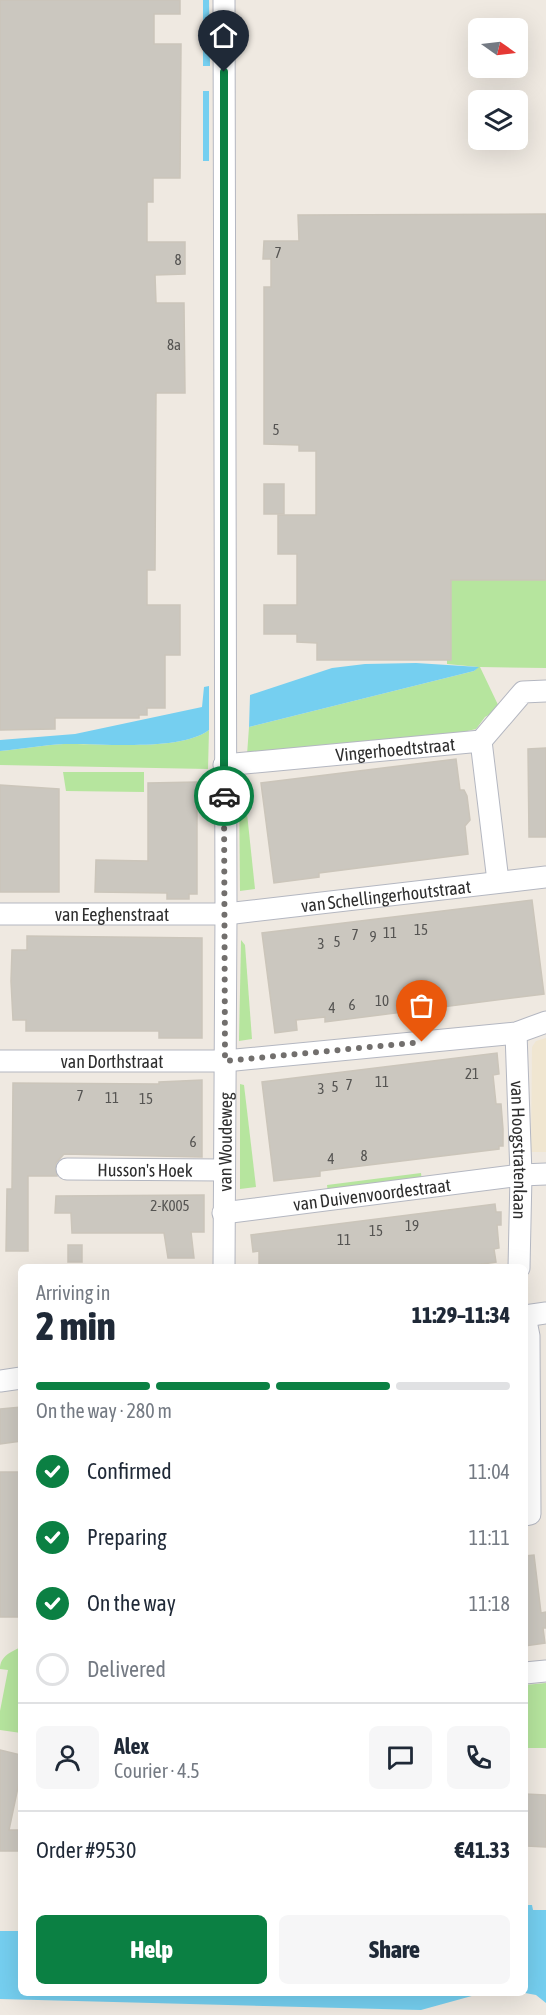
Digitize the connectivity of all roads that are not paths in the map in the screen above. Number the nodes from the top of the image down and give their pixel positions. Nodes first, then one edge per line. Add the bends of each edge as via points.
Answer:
1 (224, 0) edge
2 (546, 691) edge
3 (481, 741) junction
4 (224, 765) junction
5 (546, 877) edge
6 (498, 881) junction
7 (0, 914) edge
8 (226, 914) junction
9 (546, 1022) edge
10 (516, 1033) junction
11 (0, 1061) edge
12 (225, 1061) junction
13 (67, 1169) dead end
14 (224, 1170) junction
15 (521, 1174) junction
16 (546, 1174) edge
17 (223, 1213) junction
18 (224, 1264) edge
19 (519, 1264) edge
20 (546, 1314) edge
21 (528, 1316) edge
22 (528, 1331) edge
23 (18, 1378) edge
24 (0, 1381) edge
25 (528, 1514) edge
26 (546, 1671) edge
27 (528, 1673) edge

1 - 4 street, van Woudeweg
2 - 3 street, Vingerhoedtstraat via 523,692
3 - 4 street, Vingerhoedtstraat
3 - 6 street
4 - 8 street, van Woudeweg
5 - 6 street, van Schellingerhoutstraat
6 - 8 street, van Schellingerhoutstraat
7 - 8 street, van Eeghenstraat
8 - 12 street, van Woudeweg
9 - 10 street, van Dorthstraat
10 - 12 street, van Dorthstraat
10 - 15 street, van Hoogstratenlaan
11 - 12 street, van Dorthstraat
12 - 14 street, van Woudeweg
13 - 14 street, Husson's Hoek
14 - 17 street, van Woudeweg
15 - 16 street, van Duivenvoordestraat
15 - 17 street, van Duivenvoordestraat
15 - 19 street, van Hoogstratenlaan
17 - 18 street, van Woudeweg
20 - 21 street
22 - 25 street
23 - 24 street
26 - 27 street

